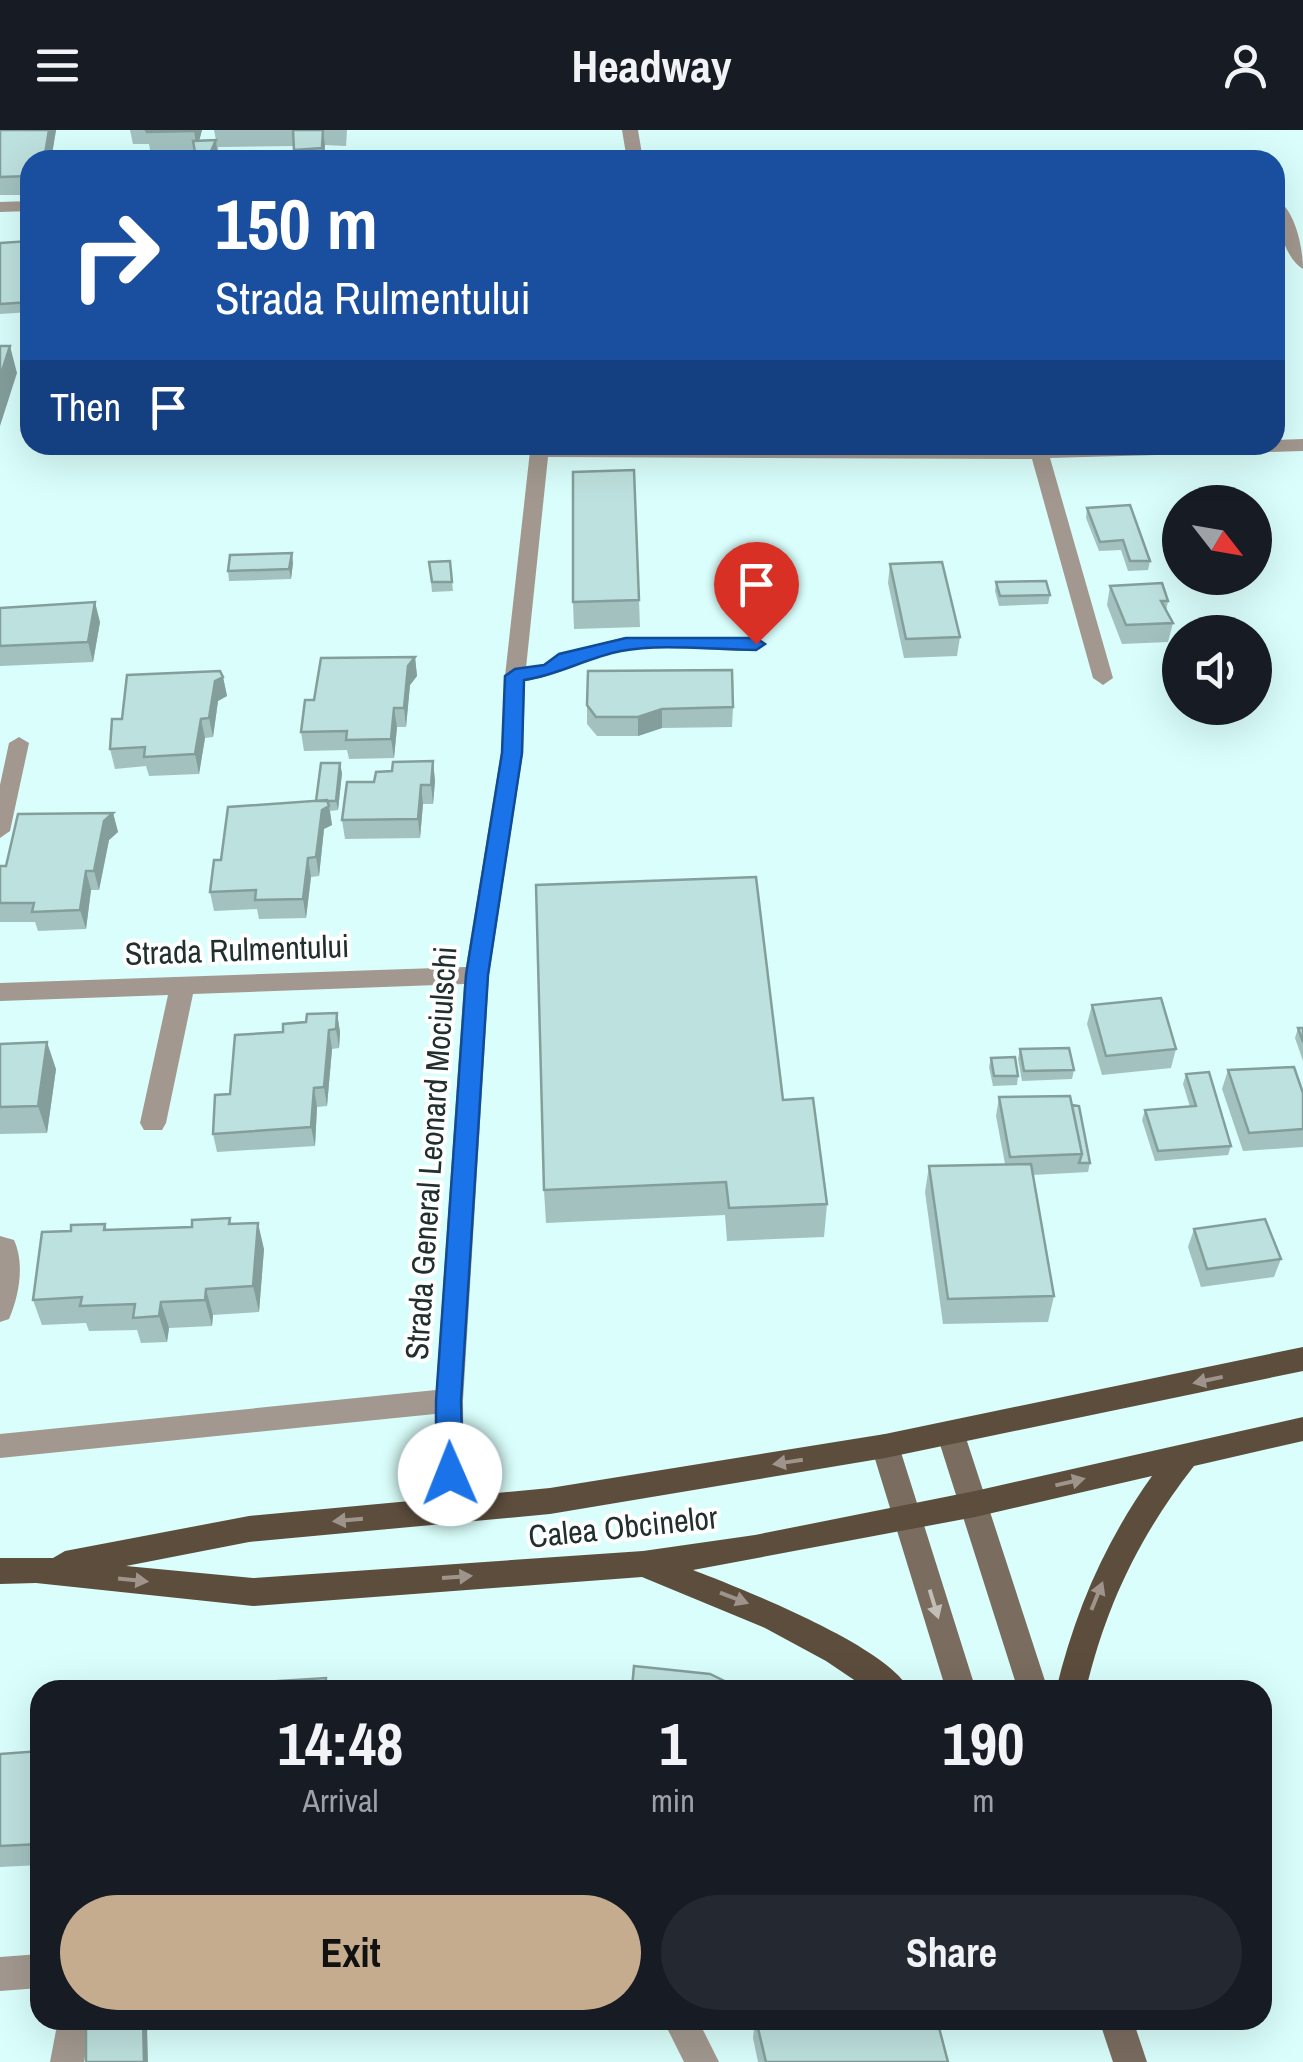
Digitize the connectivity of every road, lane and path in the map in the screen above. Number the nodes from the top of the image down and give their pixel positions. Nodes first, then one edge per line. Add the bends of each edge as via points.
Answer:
1 (1285, 224) edge
2 (1303, 264) edge
3 (537, 455) edge
4 (920, 455) edge
5 (990, 455) edge
6 (1040, 455) edge
7 (756, 644) dead end
8 (515, 676) junction
9 (1103, 678) dead end
10 (20, 742) dead end
11 (0, 831) edge
12 (477, 975) junction
13 (183, 983) junction
14 (0, 992) edge
15 (153, 1123) dead end
16 (0, 1246) edge
17 (0, 1312) edge
18 (1303, 1359) edge
19 (449, 1401) junction
20 (1303, 1429) edge
21 (951, 1435) junction
22 (0, 1446) edge
23 (884, 1446) junction
24 (1186, 1456) junction
25 (974, 1504) junction
26 (450, 1510) junction
27 (907, 1517) junction
28 (642, 1564) junction
29 (36, 1570) junction
30 (0, 1571) edge
31 (879, 1680) edge
32 (958, 1680) edge
33 (1030, 1680) edge
34 (1074, 1680) edge
35 (30, 1972) edge
36 (0, 1974) edge
37 (73, 2030) edge
38 (685, 2030) edge
39 (1119, 2030) edge
40 (67, 2062) edge
41 (702, 2062) edge
42 (1130, 2062) edge

1 - 2 lane
3 - 8 street, Strada General Leonard Mociulschi
4 - 5 street
6 - 9 street
7 - 8 street via 626,644
8 - 12 street, Strada General Leonard Mociulschi via 512,753
10 - 11 lane
12 - 13 street, Strada Rulmentului
12 - 19 street, Strada General Leonard Mociulschi
13 - 14 street, Strada Rulmentului
13 - 15 street
16 - 17 lane via 6,1247 9,1272
18 -> 21 main road, Calea Obcinelor
19 - 22 street
19 - 26 street, Strada General Leonard Mociulschi
20 - 24 main road, Calea Obcinelor
21 - 23 main road, Calea Obcinelor
21 - 25 main road
23 -> 26 main road, Calea Obcinelor via 550,1502
23 - 27 main road
25 -> 24 main road, Calea Obcinelor
34 -> 24 main road via 1098,1590 1154,1494
25 - 27 main road, Calea Obcinelor
25 - 33 main road
26 -> 29 main road, Calea Obcinelor via 249,1529
27 - 28 main road, Calea Obcinelor
27 -> 32 main road
29 -> 28 main road, Calea Obcinelor via 253,1592
28 -> 31 main road via 754,1606
29 - 30 main road, Calea Obcinelor
35 - 36 street
37 - 40 street
38 - 41 street
39 - 42 main road

